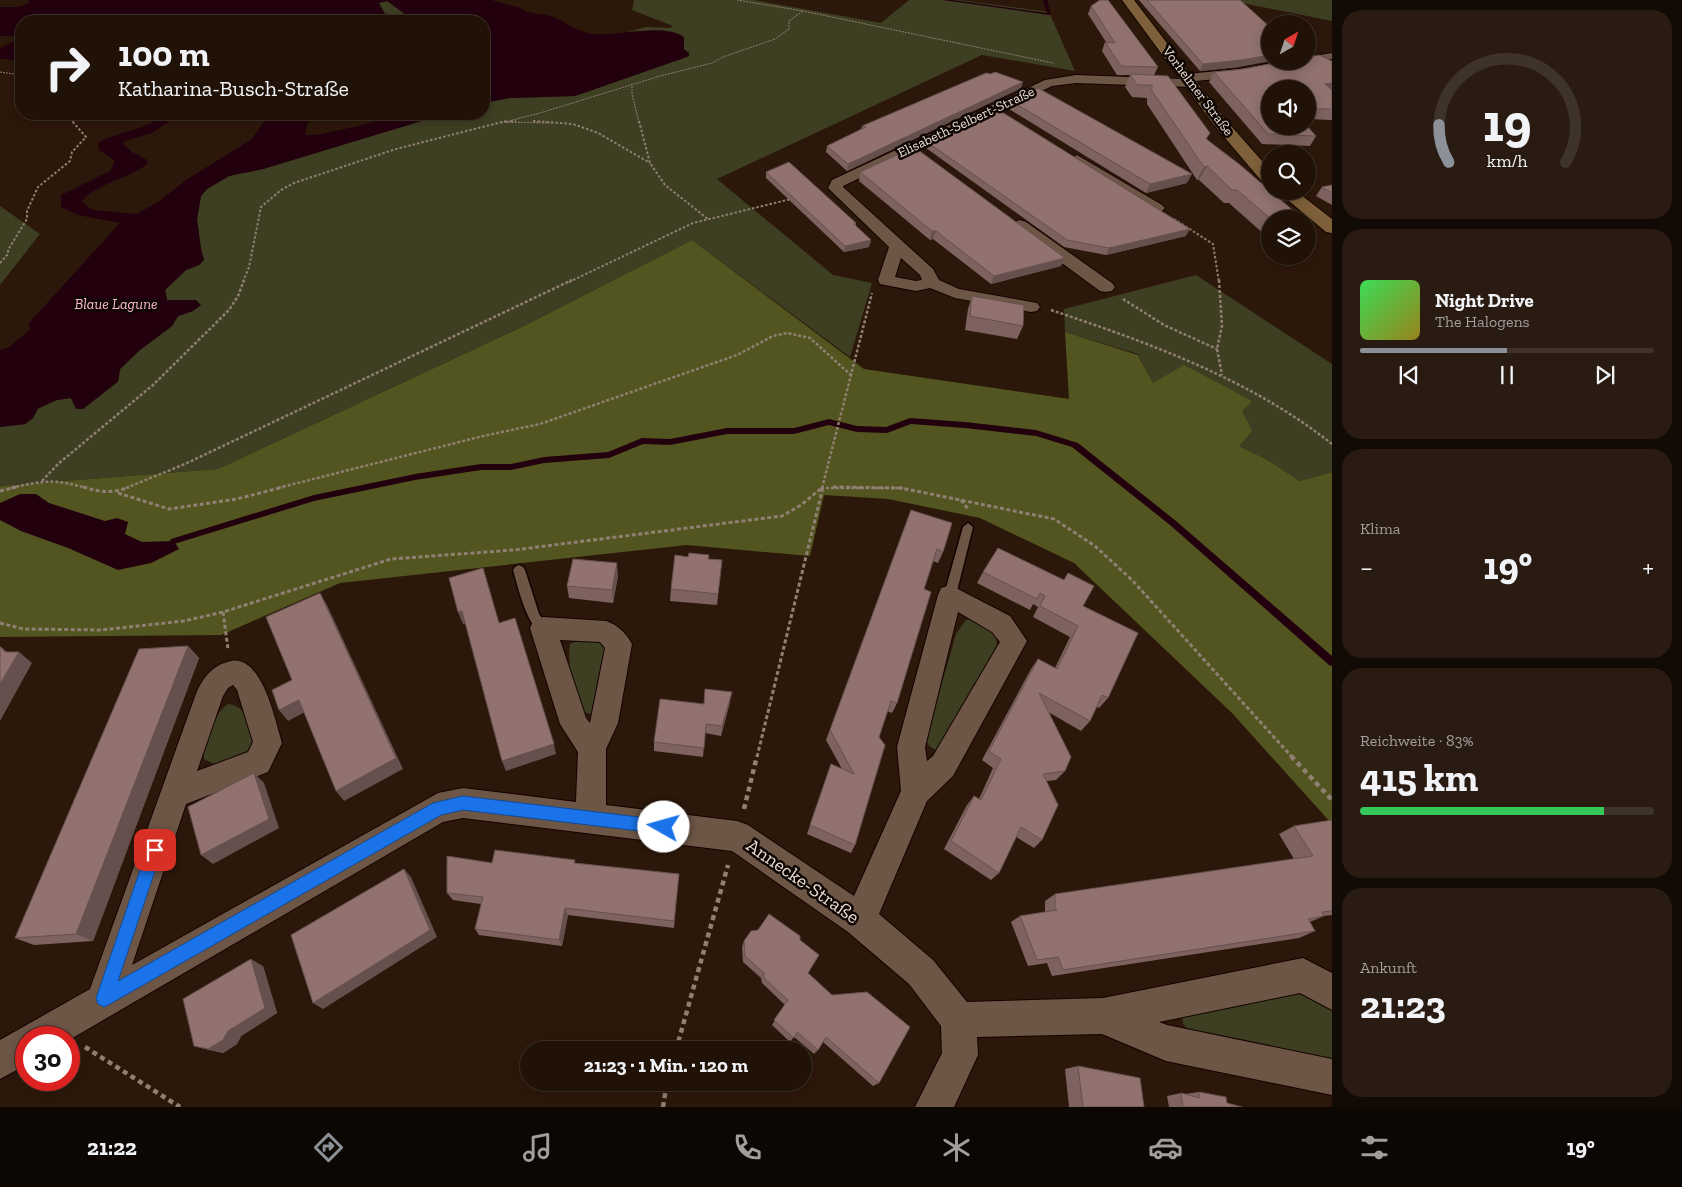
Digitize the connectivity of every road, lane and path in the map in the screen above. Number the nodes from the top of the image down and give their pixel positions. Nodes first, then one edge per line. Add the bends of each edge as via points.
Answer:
1 (738, 0) edge
2 (1128, 0) edge
3 (803, 12) junction
4 (1332, 56) edge
5 (1316, 59) edge
6 (1261, 69) edge
7 (0, 72) edge
8 (15, 74) edge
9 (1076, 79) junction
10 (1188, 81) junction
11 (632, 86) junction
12 (994, 108) junction
13 (1011, 118) edge
14 (71, 120) edge
15 (496, 122) junction
16 (912, 147) junction
17 (1068, 153) edge
18 (928, 159) edge
19 (650, 163) junction
20 (1261, 171) edge
21 (835, 188) junction
22 (1296, 200) edge
23 (1157, 208) joint
24 (1008, 217) edge
25 (709, 220) junction
26 (1332, 228) edge
27 (897, 246) junction
28 (0, 263) edge
29 (886, 280) junction
30 (932, 283) junction
31 (1106, 287) joint
32 (1031, 307) joint
33 (1217, 350) junction
34 (1222, 374) junction
35 (852, 376) junction
36 (1332, 444) edge
37 (42, 481) junction
38 (823, 487) junction
39 (0, 491) edge
40 (117, 492) junction
41 (968, 527) dead end
42 (519, 570) dead end
43 (950, 595) junction
44 (223, 612) junction
45 (0, 623) edge
46 (543, 628) junction
47 (231, 672) junction
48 (592, 749) junction
49 (916, 791) junction
50 (174, 794) junction
51 (1332, 800) edge
52 (591, 819) junction
53 (737, 836) junction
54 (860, 920) junction
55 (1332, 992) edge
56 (104, 998) junction
57 (1103, 1016) junction
58 (959, 1020) junction
59 (57, 1026) edge
60 (679, 1041) edge
61 (15, 1052) edge
62 (80, 1056) edge
63 (0, 1061) edge
64 (1332, 1077) edge
65 (666, 1091) edge
66 (180, 1107) edge
67 (663, 1107) edge
68 (934, 1107) edge

1 - 3 path
2 - 10 street, Vorhelmer Straße
3 - 9 path via 1049,62 1062,66
3 - 11 path via 790,21 788,29 775,39 712,63
4 - 5 street
6 - 10 street, Elisabeth-Selbert-Straße
7 - 8 path
9 - 10 street, Elisabeth-Selbert-Straße
9 - 12 street, Elisabeth-Selbert-Straße via 1049,83
10 - 20 street, Vorhelmer Straße
11 - 15 path via 540,113
11 - 19 path
12 - 13 street
12 - 16 street, Elisabeth-Selbert-Straße
14 - 28 path via 86,137 72,152 70,161 38,187 27,219
15 - 19 path via 573,124 598,133
15 - 37 path via 310,176 268,200 261,207 248,267 238,296 229,310 153,385
16 - 18 street
16 - 21 street, Elisabeth-Selbert-Straße via 837,183
17 - 23 street
19 - 25 path via 665,186
21 - 25 path
21 - 27 street
22 - 26 street
23 - 33 path via 1213,244 1222,326
24 - 31 street
25 - 40 path via 693,223 194,460
27 - 29 street
27 - 30 street via 927,273
29 - 30 street via 916,286
29 - 35 path via 873,290
30 - 32 street via 955,293
31 - 33 path via 1164,325
32 - 34 path via 1087,322
33 - 34 path
34 - 36 path via 1289,411
35 - 38 path
35 - 40 path via 810,338 787,333 773,336 737,355 540,424 237,499 169,509
37 - 39 path
37 - 40 path via 61,481 100,492
38 - 44 path via 782,516 514,550 391,559
38 - 51 path via 901,488 1054,519 1073,529 1130,576
38 - 53 path
41 - 43 lane
42 - 46 lane via 534,616
43 - 49 street via 911,748
43 - 49 street via 1001,624 1014,641 943,766
44 - 45 path via 184,621 100,630 23,630
44 - 47 path
46 - 48 street via 574,724
46 - 48 street via 606,632 619,644 604,723
47 - 50 street via 218,680 211,691
47 - 50 street via 241,674 249,684 268,743 258,762
48 - 52 street
49 - 54 street
50 - 56 street
52 - 53 street, Annecke-Straße
52 - 56 street, Annecke-Straße via 463,803 438,808
53 - 54 street, Annecke-Straße
53 - 60 path
54 - 58 street, Annecke-Straße via 921,972
55 - 57 street via 1303,975
56 - 59 street, Annecke-Straße
57 - 58 street
57 - 64 street via 1166,1042
58 - 68 street via 960,1055
61 - 63 street, Annecke-Straße
62 - 66 path
65 - 67 path

